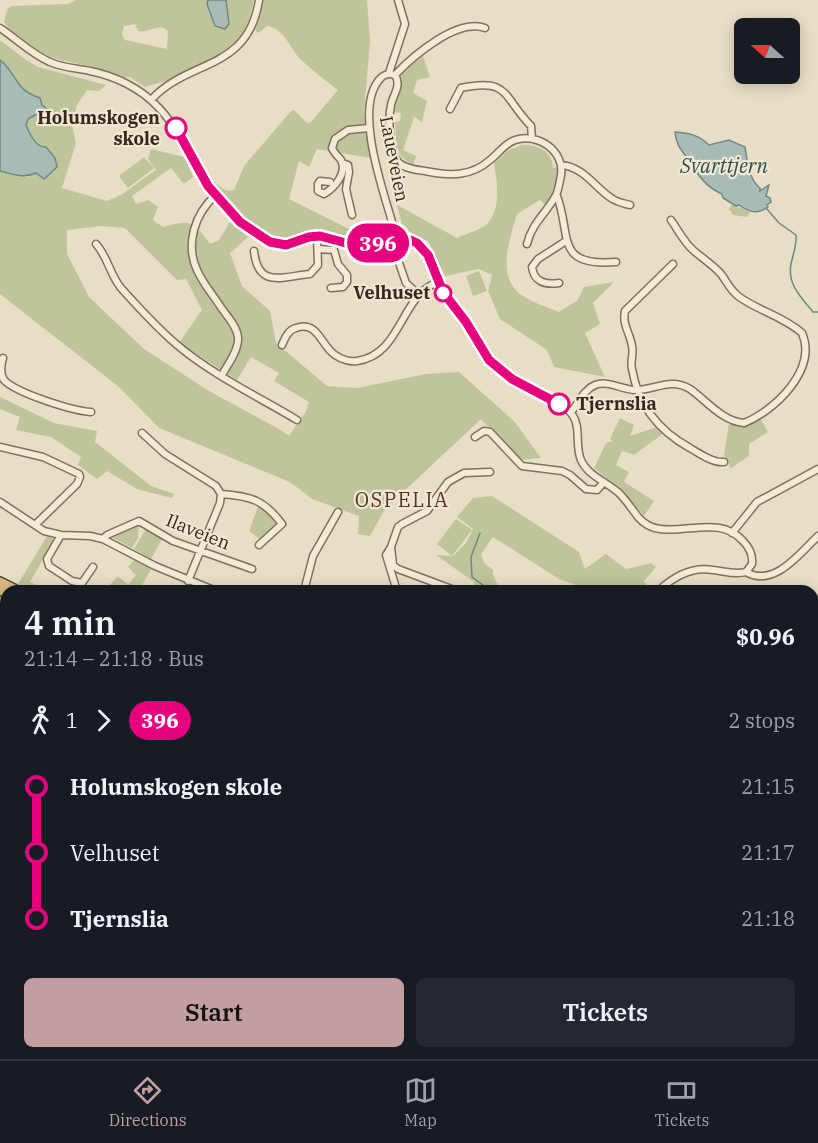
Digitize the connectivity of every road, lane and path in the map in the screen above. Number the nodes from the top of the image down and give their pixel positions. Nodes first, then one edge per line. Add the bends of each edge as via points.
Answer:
1 (259, 0) edge
2 (398, 0) edge
3 (485, 27) dead end
4 (0, 28) edge
5 (392, 74) junction
6 (151, 100) junction
7 (450, 109) dead end
8 (369, 128) junction
9 (532, 138) junction
10 (342, 163) junction
11 (561, 165) junction
12 (330, 182) dead end
13 (216, 195) junction
14 (556, 196) junction
15 (630, 205) dead end
16 (352, 215) dead end
17 (671, 220) dead end
18 (317, 236) junction
19 (394, 238) junction
20 (566, 241) junction
21 (96, 244) dead end
22 (527, 244) dead end
23 (318, 249) junction
24 (254, 251) dead end
25 (392, 254) dead end
26 (616, 262) dead end
27 (673, 264) dead end
28 (438, 280) junction
29 (559, 283) dead end
30 (331, 288) dead end
31 (418, 294) junction
32 (282, 345) dead end
33 (814, 352) dead end
34 (3, 358) dead end
35 (222, 375) junction
36 (638, 390) junction
37 (796, 393) dead end
38 (91, 412) dead end
39 (571, 412) junction
40 (297, 420) dead end
41 (142, 433) dead end
42 (475, 437) dead end
43 (0, 447) edge
44 (724, 462) dead end
45 (818, 469) edge
46 (490, 472) dead end
47 (604, 482) junction
48 (221, 494) junction
49 (0, 502) edge
50 (338, 513) dead end
51 (35, 525) junction
52 (732, 533) junction
53 (61, 535) junction
54 (818, 536) edge
55 (103, 539) junction
56 (258, 544) dead end
57 (391, 547) junction
58 (201, 550) junction
59 (93, 567) dead end
60 (252, 569) dead end
61 (746, 572) junction
62 (188, 581) junction
63 (199, 585) edge
64 (306, 585) edge
65 (395, 585) edge
66 (442, 585) edge
67 (665, 585) edge

1 - 6 street via 251,26 232,51 167,85
2 - 5 street via 405,24
3 - 5 street via 474,26 441,37
4 - 6 street via 44,59 105,75 132,86
5 - 8 street, Laueveien via 380,78 372,93
5 - 9 street, Laueveien via 398,85 390,108 390,126 395,157 406,167 444,175 462,174 482,166 508,143
6 - 13 street via 176,128 201,176
7 - 9 street via 461,88 484,84 498,87 531,126
8 - 10 street via 348,130 336,137 332,148
8 - 19 street, Laueveien
9 - 11 street via 554,151
10 - 12 street via 336,185 326,193 318,191 320,181
10 - 16 street via 349,167 346,189
11 - 14 street
11 - 15 street via 586,177 614,200
13 - 18 street via 240,222 270,242 286,245
13 - 35 street via 198,218 192,245 197,270 237,333 236,349
14 - 20 street
14 - 22 street via 533,227
17 - 33 street via 691,248 720,273 737,295 788,322 808,340
18 - 19 street via 361,246
18 - 23 street
19 - 28 street via 406,238 421,246
20 - 26 street via 573,252 587,261
20 - 29 street via 532,267 541,282
21 - 35 street via 118,284 150,319 185,351
23 - 24 street via 315,271 275,279 258,268
23 - 30 street via 334,250 347,275 343,287
25 - 31 street via 397,256 406,283
27 - 36 street via 625,311 625,326 633,349 631,368
28 - 31 street
28 - 39 street via 444,295 494,364 512,379
31 - 32 street via 393,337 365,358 351,361 336,356 315,330 305,327 290,331
34 - 38 street via 1,375 11,385 50,403
35 - 40 street
36 - 37 street via 677,384 724,416 744,423
36 - 39 street via 595,385
36 - 44 street via 660,426 697,452
39 - 47 street via 581,459
41 - 48 street via 165,454 216,486
42 - 47 street via 490,432 522,466 564,472 590,490 597,490
43 - 51 street via 43,457 79,474 76,484
45 - 52 street via 757,502
46 - 57 street via 465,473 448,482 427,511 398,527
47 - 52 street via 652,527 707,527
48 - 56 street via 266,505 282,524
48 - 58 street
49 - 51 street
50 - 64 street via 314,546
51 - 53 street
52 - 61 street via 751,552 752,564
53 - 55 street
53 - 59 street via 47,559 49,566 82,583
54 - 61 street via 773,574 759,577
55 - 58 street, Ilaveien via 139,521 173,542
55 - 62 street
57 - 65 street via 386,555
57 - 66 street via 393,565
58 - 60 street, Ilaveien
58 - 62 street
61 - 67 street via 690,571
62 - 63 street

